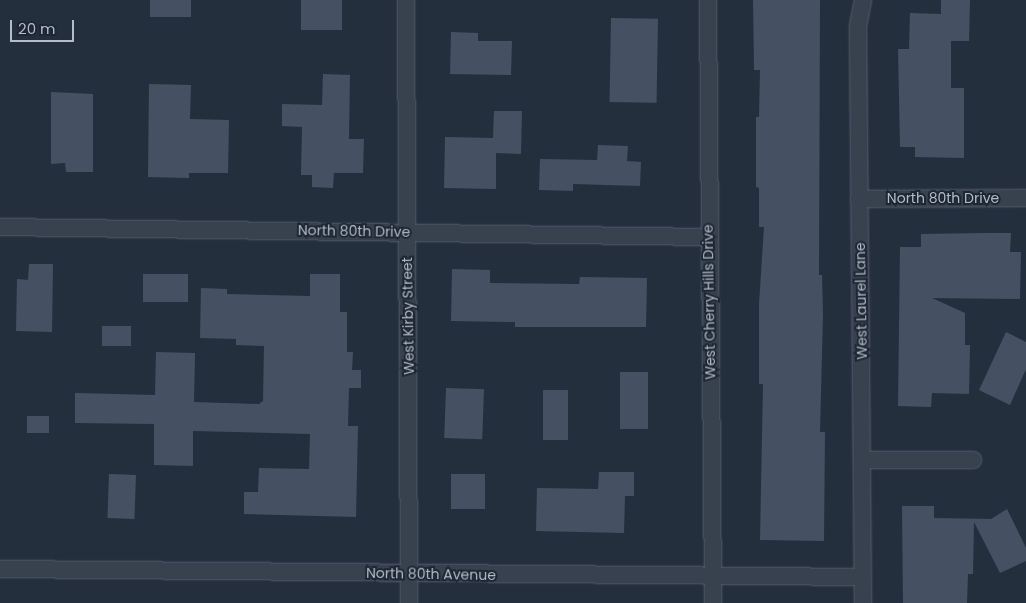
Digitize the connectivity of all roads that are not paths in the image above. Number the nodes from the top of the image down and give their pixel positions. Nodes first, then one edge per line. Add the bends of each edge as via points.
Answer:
1 (406, 0) edge
2 (708, 0) edge
3 (863, 0) edge
4 (1026, 198) edge
5 (859, 199) junction
6 (0, 226) edge
7 (406, 231) junction
8 (708, 236) junction
9 (863, 460) junction
10 (973, 460) dead end
11 (0, 569) edge
12 (409, 574) junction
13 (862, 576) junction
14 (712, 577) junction
15 (409, 603) edge
16 (713, 603) edge
17 (863, 603) edge

1 - 7 street, West Kirby Street
2 - 8 street, West Cherry Hills Drive
3 - 5 street, West Laurel Lane via 858,26
4 - 5 street, North 80th Drive
5 - 9 street, West Laurel Lane
6 - 7 street, North 80th Drive
7 - 8 street, North 80th Drive
7 - 12 street, West Kirby Street
8 - 14 street, West Cherry Hills Drive
9 - 10 street
9 - 13 street, West Laurel Lane
11 - 12 street, North 80th Avenue
12 - 14 street, North 80th Avenue
12 - 15 street, West Kirby Street
13 - 14 street, North 80th Avenue
13 - 17 street, West Laurel Lane
14 - 16 street, West Cherry Hills Drive

